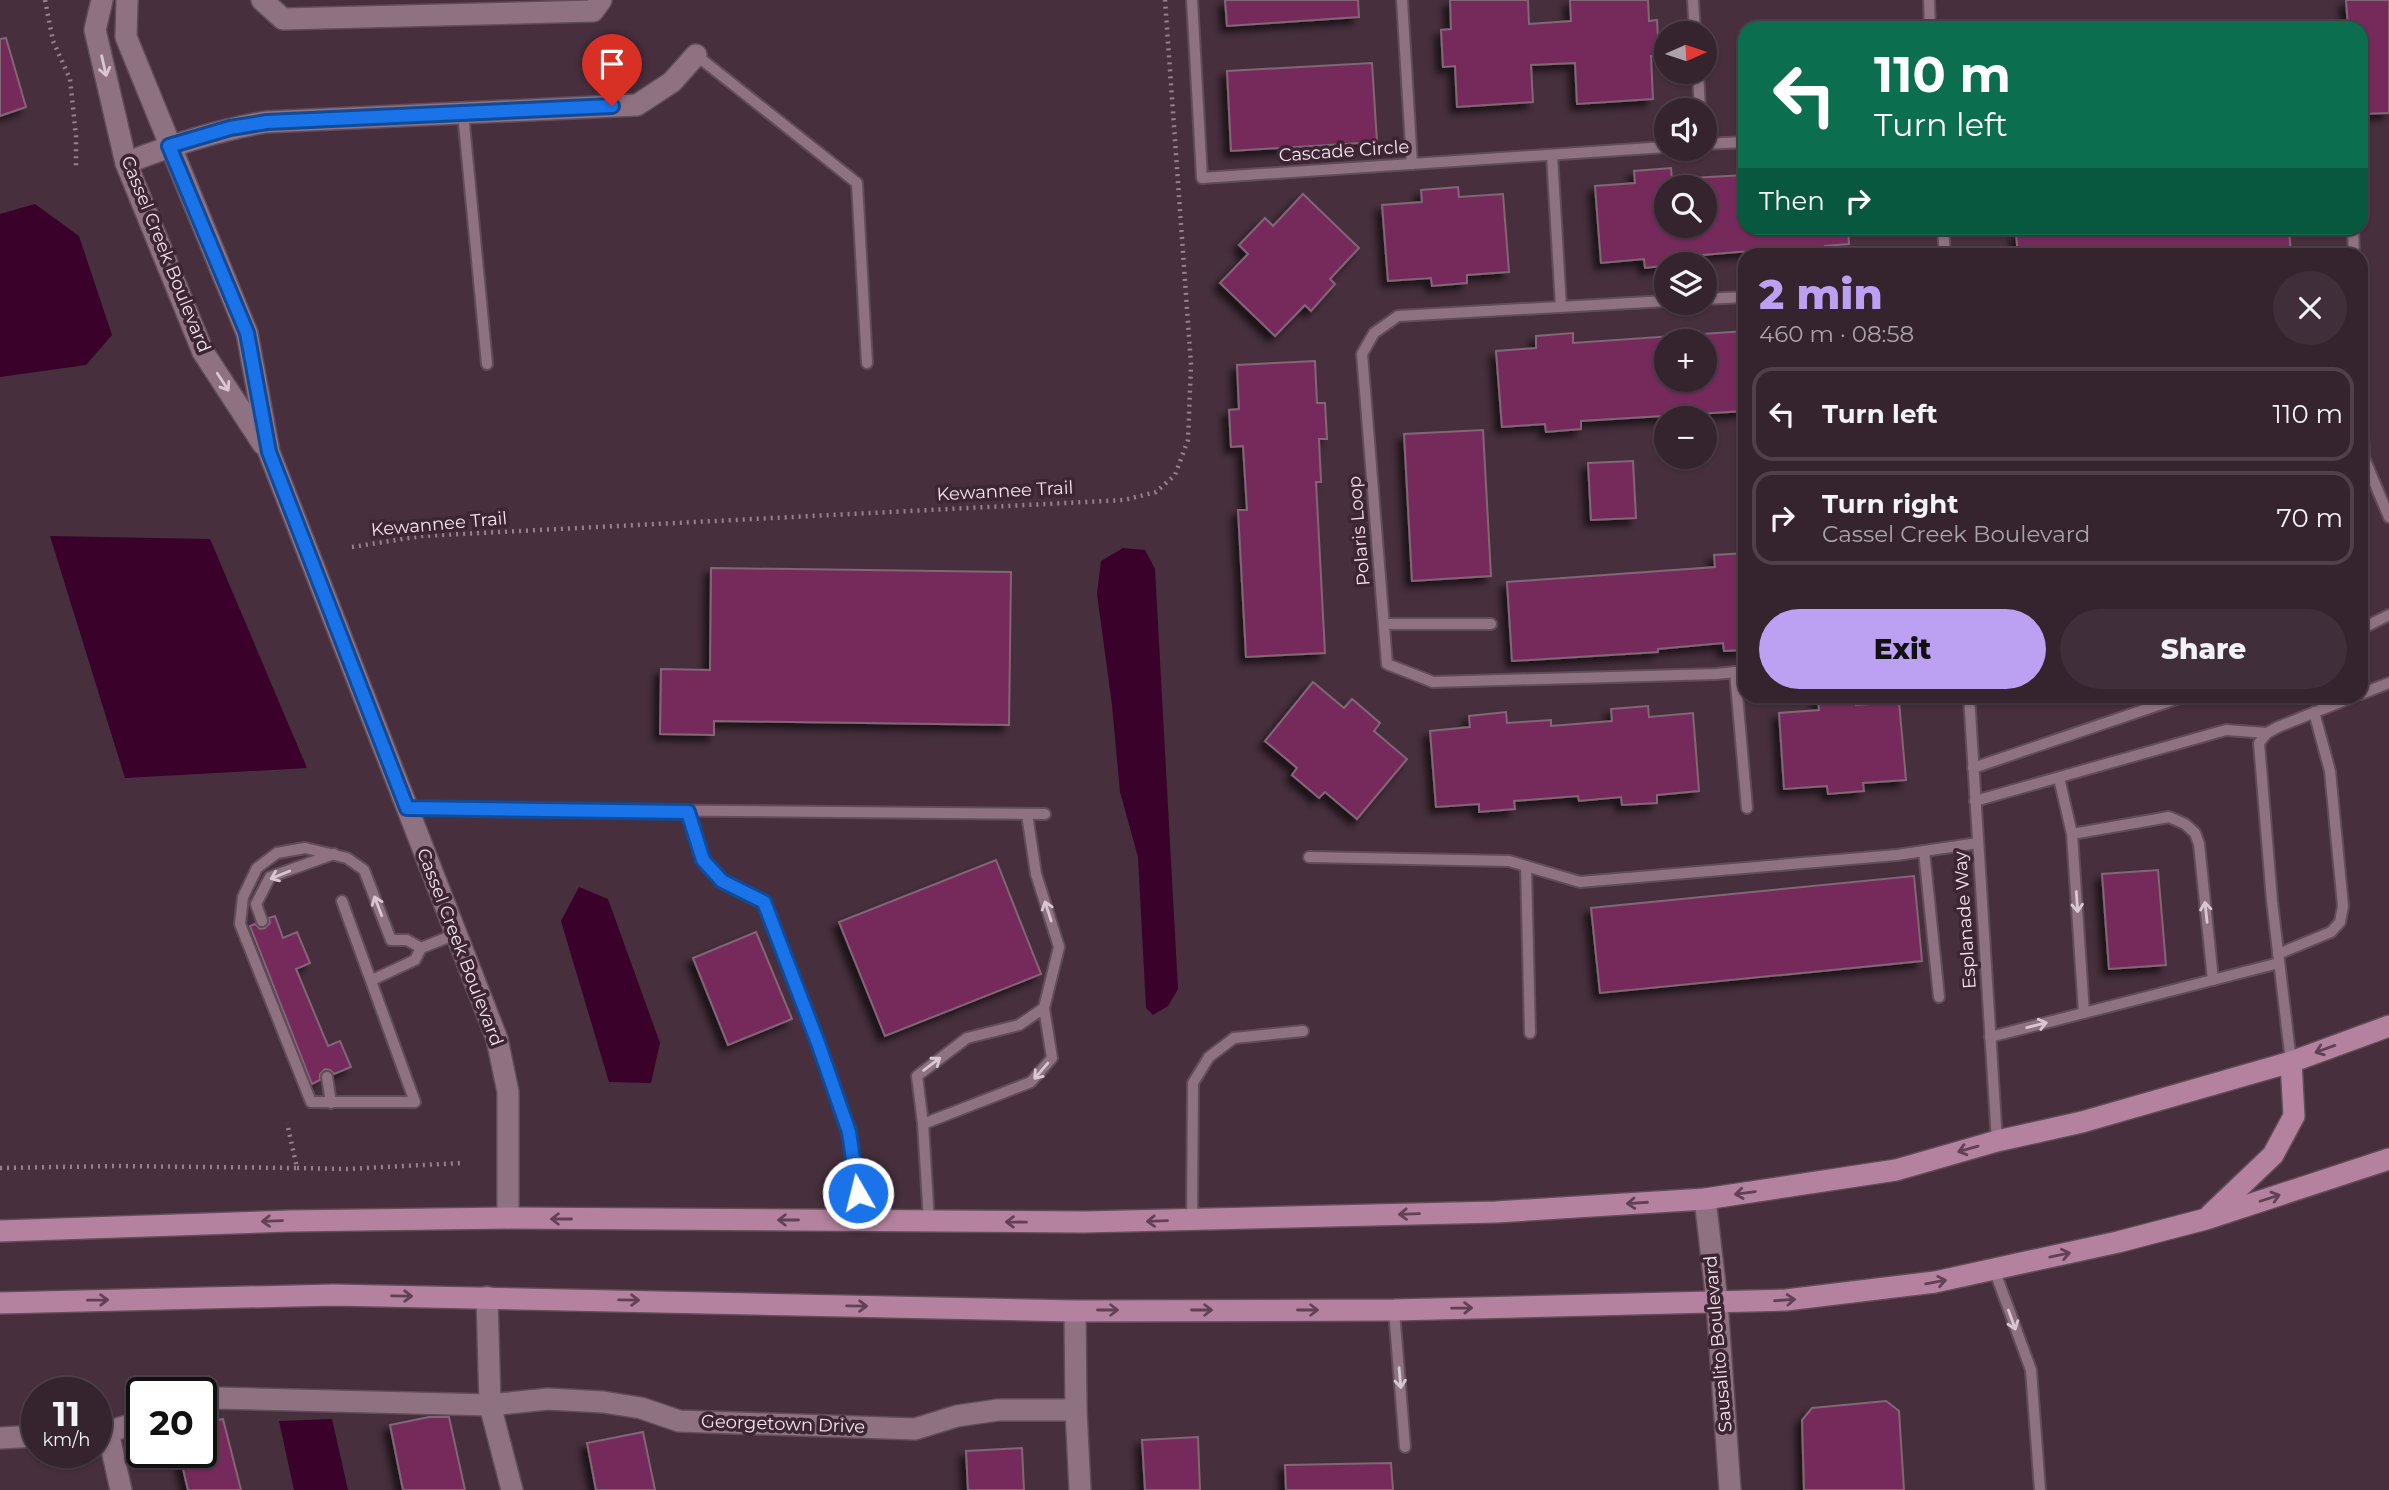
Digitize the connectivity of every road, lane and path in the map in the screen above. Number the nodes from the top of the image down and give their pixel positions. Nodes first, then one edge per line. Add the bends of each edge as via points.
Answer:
1 (45, 0) edge
2 (102, 0) edge
3 (127, 0) edge
4 (262, 0) edge
5 (601, 0) edge
6 (1164, 0) edge
7 (1192, 0) edge
8 (1402, 0) edge
9 (1693, 0) edge
10 (1929, 0) edge
11 (1694, 21) edge
12 (1930, 21) edge
13 (696, 55) joint
14 (463, 113) junction
15 (1738, 142) edge
16 (1717, 143) edge
17 (169, 146) junction
18 (1654, 148) edge
19 (1552, 155) junction
20 (126, 163) junction
21 (1412, 164) junction
22 (76, 167) dead end
23 (1738, 297) edge
24 (1717, 298) edge
25 (1654, 302) edge
26 (1561, 307) junction
27 (867, 363) dead end
28 (486, 364) dead end
29 (269, 452) junction
30 (2368, 467) edge
31 (2389, 517) edge
32 (352, 547) dead end
33 (2389, 615) edge
34 (1384, 624) junction
35 (1491, 624) dead end
36 (2368, 626) edge
37 (1738, 671) edge
38 (2389, 683) edge
39 (2368, 691) edge
40 (1741, 703) edge
41 (1969, 703) edge
42 (2164, 703) edge
43 (2337, 703) edge
44 (2314, 712) junction
45 (2267, 733) junction
46 (1973, 768) junction
47 (2059, 778) junction
48 (1975, 802) junction
49 (407, 808) junction
50 (1746, 808) dead end
51 (688, 812) junction
52 (1027, 814) junction
53 (1045, 814) dead end
54 (2072, 834) junction
55 (1978, 843) junction
56 (1924, 851) junction
57 (334, 854) junction
58 (1310, 858) dead end
59 (1526, 866) junction
60 (342, 901) dead end
61 (262, 921) dead end
62 (456, 934) junction
63 (421, 948) junction
64 (2278, 958) junction
65 (372, 980) junction
66 (2213, 980) junction
67 (1938, 997) dead end
68 (1044, 1008) junction
69 (2084, 1013) junction
70 (2389, 1026) edge
71 (1303, 1031) dead end
72 (1530, 1033) dead end
73 (1990, 1037) junction
74 (2291, 1062) junction
75 (327, 1077) dead end
76 (331, 1103) junction
77 (287, 1123) dead end
78 (923, 1124) junction
79 (1997, 1141) junction
80 (2389, 1159) edge
81 (461, 1163) dead end
82 (0, 1168) edge
83 (297, 1168) junction
84 (1705, 1199) junction
85 (508, 1218) junction
86 (2206, 1219) junction
87 (1192, 1220) junction
88 (862, 1221) junction
89 (929, 1221) junction
90 (0, 1231) edge
91 (1993, 1269) junction
92 (487, 1297) junction
93 (1717, 1302) junction
94 (0, 1303) edge
95 (1394, 1310) junction
96 (1075, 1311) junction
97 (217, 1398) edge
98 (491, 1405) junction
99 (1076, 1410) junction
100 (21, 1437) edge
101 (0, 1438) edge
102 (1405, 1447) dead end
103 (112, 1463) edge
104 (121, 1490) edge
105 (512, 1490) edge
106 (1080, 1490) edge
107 (1730, 1490) edge
108 (2040, 1490) edge

1 - 22 path via 52,41 70,79
2 -> 20 street, Cassel Creek Boulevard via 95,30
3 - 17 street, Cassel Creek Boulevard via 125,37
4 - 5 street via 283,19 593,11
6 - 32 path, Kewannee Trail via 1191,365 1188,440 1175,475 1156,492 1125,500 422,536
7 - 21 lane, Cascade Circle via 1202,178
8 - 21 lane
9 - 11 lane
10 - 12 lane
13 - 14 street via 672,82 637,105
13 - 27 lane via 857,183
14 - 17 street via 267,122
14 - 28 lane
15 - 16 lane
17 - 20 street
17 - 29 street, Cassel Creek Boulevard via 247,333
18 - 19 lane, Cascade Circle
19 - 21 lane, Cascade Circle
19 - 26 lane
20 -> 29 street, Cassel Creek Boulevard via 204,352
23 - 24 lane
25 - 26 lane, Polaris Loop
26 - 34 lane, Polaris Loop via 1398,316 1374,333 1362,354
29 - 49 street, Cassel Creek Boulevard
30 - 31 lane
33 - 36 lane
34 - 35 lane
34 - 37 lane, Polaris Loop via 1387,664 1433,682
38 - 39 lane
40 - 50 lane
41 - 46 lane, Esplanade Way
42 - 46 lane
43 - 44 lane
44 - 45 lane
44 - 64 lane via 2330,771 2343,906 2340,922 2331,932
45 - 47 lane via 2226,730
45 - 64 lane via 2259,743
46 - 48 lane, Esplanade Way
47 - 48 lane
47 - 54 lane
48 - 55 lane, Esplanade Way
49 - 51 lane
49 - 62 street, Cassel Creek Boulevard
51 - 52 lane
51 - 88 lane via 703,860 722,881 764,902 849,1132
52 - 53 lane
68 -> 52 lane via 1059,947 1036,874
66 -> 54 lane via 2195,833 2169,817
54 -> 69 lane
55 - 56 lane
55 - 73 lane, Esplanade Way
56 - 59 lane via 1580,882
56 - 67 lane
57 -> 61 lane via 270,877 256,904
63 -> 57 lane via 407,940 391,940 364,870
57 - 76 lane via 304,848 277,853 257,868 243,897 240,924 311,1102
58 - 59 lane via 1509,861
59 - 72 lane
60 - 65 lane
62 - 63 lane
62 - 85 street, Cassel Creek Boulevard via 497,1039 508,1092
63 - 65 lane via 415,960
64 - 66 lane
64 - 74 lane
65 - 76 lane via 415,1102
66 - 69 lane
78 -> 68 lane via 916,1076 967,1038 1019,1025
68 -> 78 lane via 1052,1058 1031,1082
73 -> 69 lane
70 -> 74 main road
71 - 87 lane via 1234,1038 1209,1057 1192,1083
73 - 79 lane, Esplanade Way
74 - 79 main road via 2082,1122
74 - 86 main road via 2294,1116 2278,1146
75 - 76 lane
77 - 83 path
78 - 89 lane
79 -> 84 main road via 1896,1170
86 -> 80 main road
81 - 83 path
82 - 83 path
84 -> 87 main road via 1496,1212
84 - 93 street, Sausalito Boulevard
88 -> 85 main road
85 -> 90 main road
91 -> 86 main road
87 -> 89 main road
88 - 89 main road
93 -> 91 main road via 1786,1300 1935,1282
91 -> 108 lane via 2031,1370
94 -> 92 main road via 333,1295
92 -> 96 main road
92 - 98 street
95 -> 93 main road
93 - 107 street, Sausalito Boulevard
96 -> 95 main road
95 -> 102 lane
96 - 99 street
97 - 98 street, Georgetown Drive
98 - 99 street, Georgetown Drive via 548,1399 603,1402 679,1421 915,1429 998,1410
98 - 105 street
99 - 106 street
100 - 101 street
103 - 104 street

